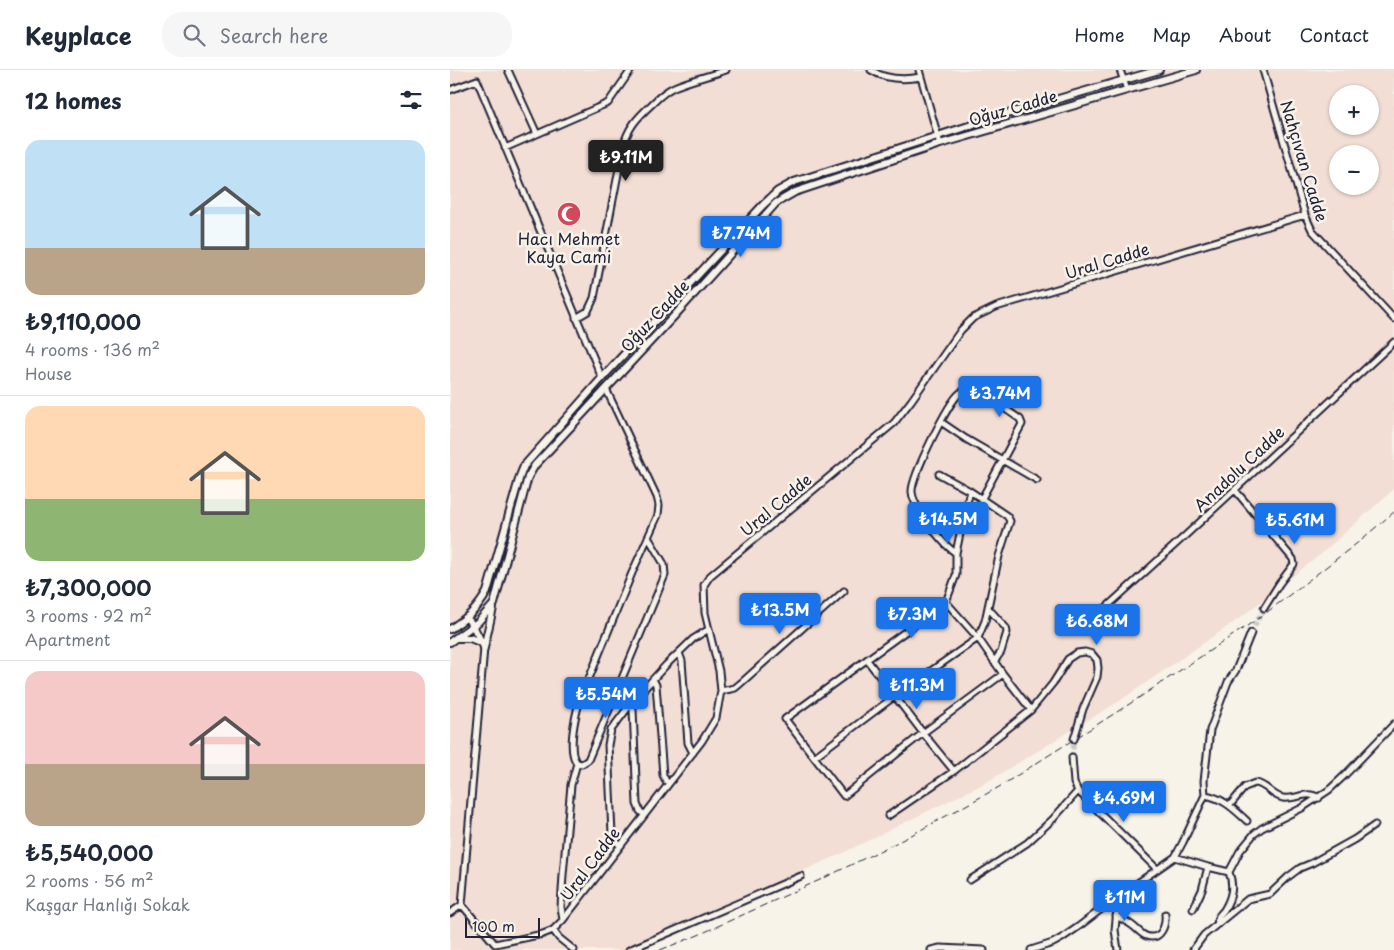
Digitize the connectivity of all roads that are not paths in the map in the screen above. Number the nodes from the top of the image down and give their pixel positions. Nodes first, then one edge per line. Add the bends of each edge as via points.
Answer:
1 (508, 70) edge
2 (631, 70) edge
3 (726, 70) edge
4 (871, 70) edge
5 (919, 70) edge
6 (1120, 70) edge
7 (1158, 70) edge
8 (1196, 70) edge
9 (1263, 70) edge
10 (921, 77) junction
11 (1123, 80) junction
12 (450, 90) edge
13 (1127, 90) junction
14 (537, 134) junction
15 (938, 135) junction
16 (940, 144) junction
17 (505, 148) junction
18 (1305, 215) junction
19 (576, 318) junction
20 (1394, 319) edge
21 (1394, 342) edge
22 (602, 378) junction
23 (606, 389) junction
24 (941, 422) junction
25 (1002, 460) junction
26 (940, 474) dead end
27 (1036, 480) dead end
28 (1235, 490) junction
29 (970, 492) junction
30 (981, 500) junction
31 (648, 537) junction
32 (956, 553) junction
33 (844, 591) dead end
34 (946, 602) junction
35 (494, 604) junction
36 (988, 608) junction
37 (1264, 608) tunnel mouth
38 (1100, 613) dead end
39 (467, 618) junction
40 (473, 626) junction
41 (450, 628) edge
42 (709, 629) junction
43 (1251, 633) tunnel mouth
44 (978, 638) junction
45 (453, 640) edge
46 (483, 645) junction
47 (679, 653) junction
48 (867, 660) junction
49 (994, 662) junction
50 (1003, 674) junction
51 (653, 679) junction
52 (721, 691) junction
53 (894, 696) junction
54 (630, 704) junction
55 (1031, 710) junction
56 (1394, 724) edge
57 (923, 733) junction
58 (1074, 739) tunnel mouth
59 (693, 753) junction
60 (814, 757) junction
61 (1072, 758) tunnel mouth
62 (578, 763) junction
63 (954, 771) junction
64 (669, 783) junction
65 (1078, 791) junction
66 (1205, 794) junction
67 (1319, 798) junction
68 (1230, 805) junction
69 (644, 815) junction
70 (888, 816) dead end
71 (1247, 821) dead end
72 (1375, 824) dead end
73 (620, 846) junction
74 (1175, 856) junction
75 (1208, 867) junction
76 (1157, 869) junction
77 (1229, 872) junction
78 (801, 876) dead end
79 (970, 880) dead end
80 (1116, 898) junction
81 (462, 904) junction
82 (1194, 909) dead end
83 (450, 912) edge
84 (1165, 914) dead end
85 (1116, 916) junction
86 (563, 920) junction
87 (1218, 924) junction
88 (553, 930) junction
89 (495, 944) junction
90 (498, 950) edge
91 (574, 950) edge
92 (629, 950) edge
93 (930, 950) edge
94 (984, 950) edge
95 (1031, 950) edge
96 (1118, 950) edge
97 (1193, 950) edge

1 - 14 street
2 - 14 street via 608,104
3 - 19 street via 663,93 629,129 622,148 594,298 588,311
4 - 10 street via 887,77
5 - 10 street
6 - 11 street
7 - 11 street, Oğuz Cadde
8 - 13 street, Oğuz Cadde
9 - 18 street, Nahçıvan Cadde
10 - 15 street
11 - 13 street
11 - 15 street, Oğuz Cadde
12 - 17 street via 477,80
13 - 16 street, Oğuz Cadde
14 - 17 street
15 - 16 street
15 - 22 street, Oğuz Cadde via 794,182 778,192
16 - 23 street, Oğuz Cadde via 795,192 776,203
17 - 19 street
18 - 20 street, Nahçıvan Cadde via 1312,230
18 - 42 street, Ural Cadde via 996,307 973,318 957,334 894,423 710,576 704,585
19 - 22 street
21 - 28 street, Anadolu Cadde
22 - 23 street
22 - 39 street, Oğuz Cadde via 524,466 487,592
23 - 31 street via 659,501 658,515
23 - 35 street, Oğuz Cadde via 529,474
24 - 25 street
24 - 25 street via 962,392 973,390 983,395 1022,422
24 - 32 street via 914,480 912,493 925,518 945,545
25 - 27 street
25 - 30 street
26 - 29 street
28 - 37 street via 1293,558 1294,564
28 - 38 street, Anadolu Cadde
29 - 30 street
29 - 32 street
30 - 36 street via 1010,521
31 - 62 street via 579,703 573,742 574,759
31 - 62 street via 664,564 665,575 588,760
32 - 34 street via 956,575
33 - 52 street via 741,683
34 - 44 street
34 - 48 street
35 - 40 street, Oğuz Cadde
35 - 46 street
36 - 44 street
36 - 49 street via 1007,632
39 - 40 street
39 - 41 street, Oğuz Cadde
40 - 45 street, Oğuz Cadde
40 - 46 street
42 - 47 street
42 - 52 street, Ural Cadde
43 - 66 street via 1210,730
44 - 49 street
44 - 53 street
45 - 46 street via 470,638
46 - 81 street
47 - 51 street
47 - 59 street via 688,743
48 - 53 street
48 - 60 street via 785,719
49 - 50 street
50 - 55 street
50 - 57 street
51 - 54 street
51 - 64 street via 664,775
52 - 59 street, Ural Cadde via 716,718
53 - 57 street
53 - 60 street
54 - 69 street via 633,709 637,804
54 - 73 street via 612,726 608,741 612,834
55 - 58 street via 1068,659 1077,653 1092,654 1097,660 1097,677
55 - 63 street
56 - 67 street
57 - 60 street via 844,796
57 - 63 street
59 - 64 street, Ural Cadde
61 - 65 street via 1074,783
62 - 86 street via 571,785 561,907
63 - 70 street
64 - 69 street, Ural Cadde
65 - 76 street
65 - 79 street via 1027,843
66 - 68 street
66 - 74 street
67 - 68 street via 1309,794 1279,797 1255,783 1245,787
67 - 77 street via 1254,834
68 - 71 street
69 - 73 street, Ural Cadde
72 - 87 street via 1355,839 1300,868 1270,894 1248,899
73 - 86 street, Ural Cadde
74 - 75 street
74 - 76 street
75 - 77 street
75 - 82 street
76 - 80 street
77 - 87 street via 1232,893
78 - 92 street
80 - 85 street
80 - 95 street via 1062,938
81 - 83 street
81 - 89 street
84 - 85 street via 1164,928 1153,937 1144,936
85 - 96 street
86 - 88 street, Ural Cadde
87 - 97 street via 1204,934
88 - 89 street, Ural Cadde
88 - 91 street
89 - 90 street
93 - 94 street

